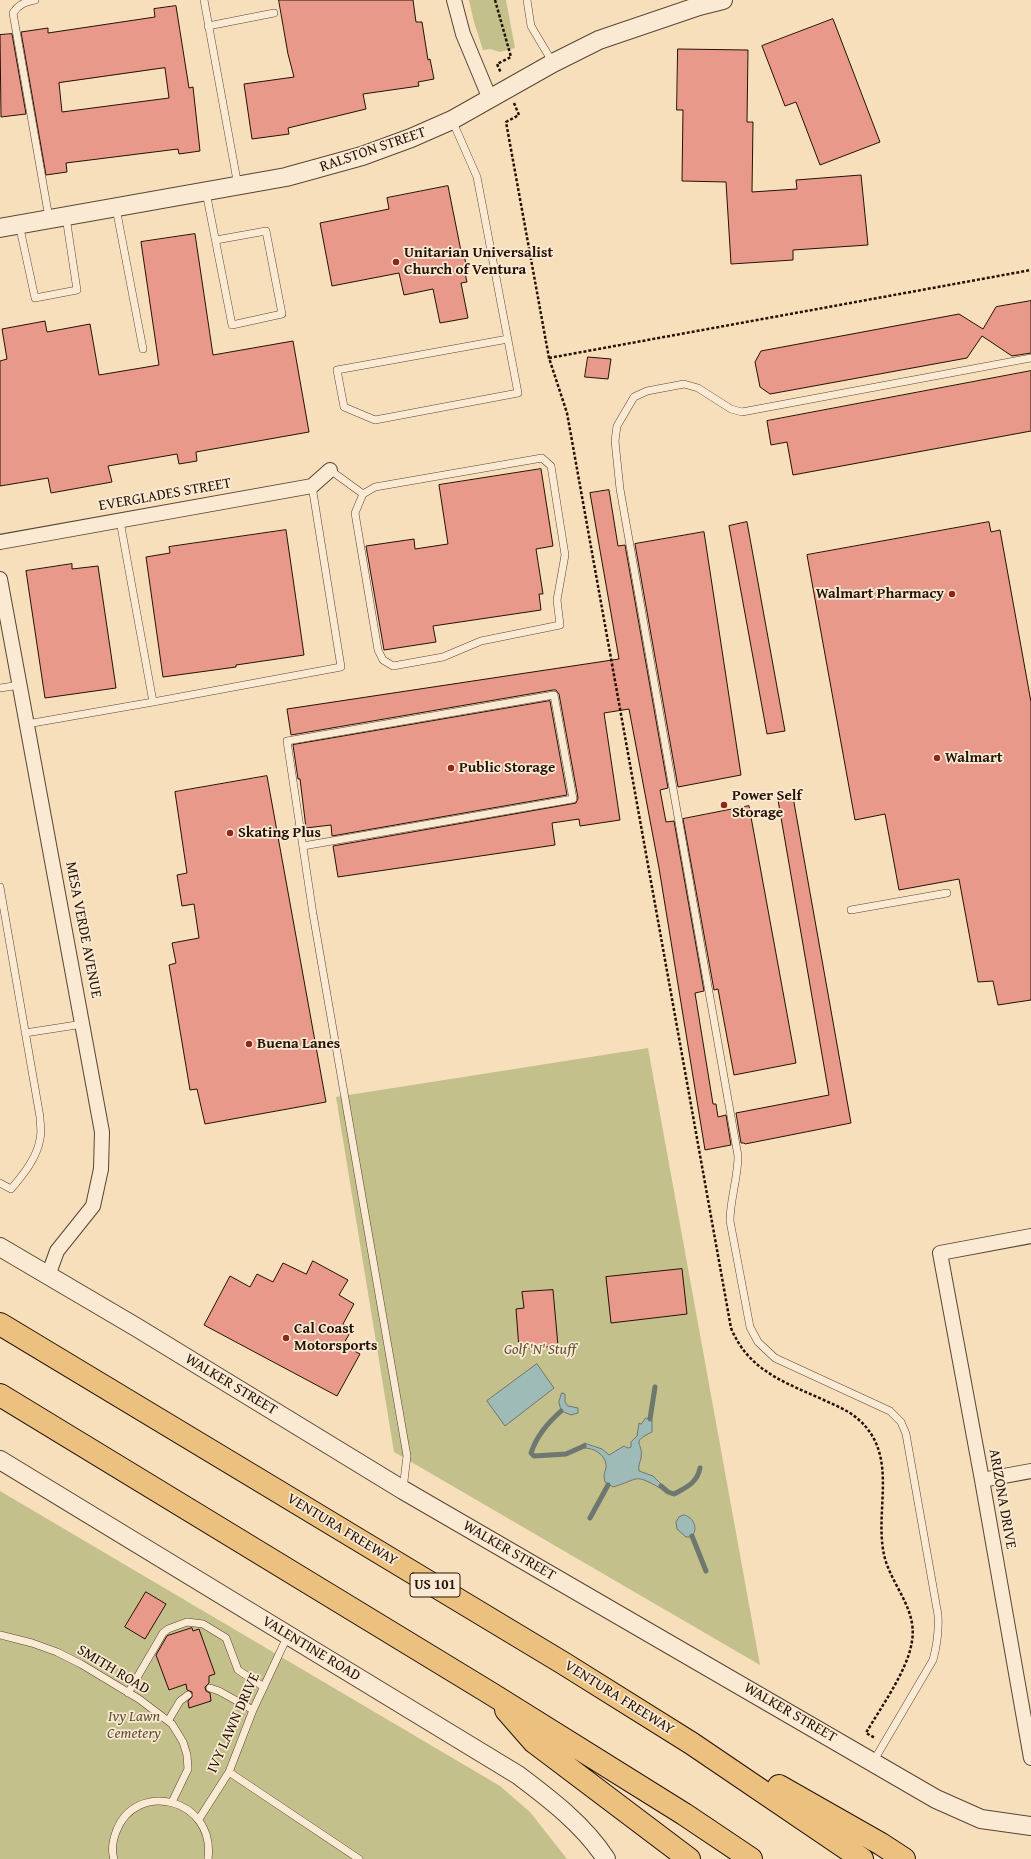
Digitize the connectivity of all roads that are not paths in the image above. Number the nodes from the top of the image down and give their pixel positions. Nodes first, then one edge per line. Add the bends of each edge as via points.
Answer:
1 (35, 0) edge
2 (204, 0) edge
3 (454, 0) edge
4 (527, 0) edge
5 (723, 0) edge
6 (698, 3) edge
7 (274, 14) dead end
8 (208, 26) junction
9 (553, 63) junction
10 (490, 99) junction
11 (452, 120) junction
12 (238, 186) junction
13 (206, 192) junction
14 (116, 207) junction
15 (57, 218) junction
16 (19, 224) junction
17 (0, 228) edge
18 (216, 240) junction
19 (508, 339) junction
20 (143, 350) dead end
21 (1031, 358) edge
22 (330, 470) joint
23 (312, 486) junction
24 (363, 494) junction
25 (120, 521) junction
26 (0, 542) edge
27 (0, 579) edge
28 (20, 685) junction
29 (0, 688) edge
30 (153, 702) junction
31 (27, 724) junction
32 (304, 846) junction
33 (0, 887) edge
34 (947, 893) dead end
35 (851, 910) dead end
36 (83, 1024) junction
37 (25, 1033) junction
38 (0, 1183) edge
39 (1031, 1236) edge
40 (0, 1247) edge
41 (48, 1276) junction
42 (0, 1324) edge
43 (0, 1395) edge
44 (0, 1460) edge
45 (1031, 1471) edge
46 (982, 1480) junction
47 (403, 1490) junction
48 (0, 1635) edge
49 (288, 1635) junction
50 (563, 1663) junction
51 (210, 1688) dead end
52 (264, 1688) junction
53 (128, 1692) junction
54 (490, 1693) junction
55 (188, 1695) dead end
56 (253, 1710) junction
57 (168, 1721) junction
58 (1030, 1753) edge
59 (873, 1762) junction
60 (228, 1772) junction
61 (172, 1802) junction
62 (199, 1819) junction
63 (1031, 1826) edge
64 (114, 1859) edge
65 (208, 1859) edge
66 (359, 1859) edge
67 (606, 1859) edge
68 (689, 1859) edge
69 (751, 1859) edge
70 (862, 1859) edge
71 (904, 1859) edge

1 - 15 lane via 17,6 13,13
2 - 8 lane
3 - 10 street via 463,34
4 - 9 lane via 532,26
5 - 6 street, RALSTON STREET
6 - 9 street, RALSTON STREET via 599,40
7 - 8 lane
8 - 12 lane
9 - 10 street, RALSTON STREET
10 - 11 street, RALSTON STREET
11 - 12 street, RALSTON STREET via 411,138 304,174
11 - 19 lane via 477,177
12 - 13 street, RALSTON STREET
13 - 14 street, RALSTON STREET
13 - 18 lane
14 - 15 street, RALSTON STREET
14 - 20 lane
15 - 16 street, RALSTON STREET
15 - 16 lane via 77,290 35,298
16 - 17 street, RALSTON STREET
18 - 18 lane via 232,324 282,314 266,231
19 - 19 lane via 518,393 375,420 344,407 337,370
21 - 59 lane via 742,412 731,409 698,388 684,384 647,391 634,397 617,426 615,441 620,489 738,1156 730,1221 750,1327 758,1342 775,1358 890,1411 901,1422 906,1434 939,1629 933,1660
22 - 23 street
22 - 24 lane
23 - 25 street, EVERGLADES STREET
23 - 30 lane via 341,667
24 - 24 lane via 355,512 378,650 383,660 393,666 443,657 481,641 560,626 557,600 566,555 551,466 542,458 375,487
25 - 26 street, EVERGLADES STREET
25 - 30 lane
27 - 28 street, MESA VERDE AVENUE
28 - 29 lane
28 - 31 street, MESA VERDE AVENUE
30 - 31 lane
31 - 36 street, MESA VERDE AVENUE
32 - 32 lane via 287,742 554,695 573,799
32 - 47 lane via 313,914 407,1456
33 - 37 lane
34 - 35 lane
36 - 37 lane
36 - 41 street, MESA VERDE AVENUE via 100,1119 101,1169 93,1206 57,1252
37 - 38 lane via 40,1117 40,1139 32,1160 11,1189
39 - 46 street, ARIZONA DRIVE via 940,1253
40 - 41 street, WALKER STREET
41 - 47 street, WALKER STREET
42 - 50 highway, VENTURA FREEWAY / US 101
43 - 54 highway
44 - 49 street, VALENTINE ROAD
45 - 46 street
46 - 58 street, ARIZONA DRIVE
47 - 59 street, WALKER STREET
48 - 53 lane, SMITH ROAD via 57,1652
49 - 52 lane, IVY LAWN DRIVE
49 - 67 street, VALENTINE ROAD via 518,1776 553,1802
50 - 70 highway, VENTURA FREEWAY / US 101 via 697,1748
50 - 71 highway
51 - 56 lane
52 - 53 lane via 238,1670 226,1638 203,1624 187,1622 163,1633
52 - 56 lane, IVY LAWN DRIVE
53 - 57 lane, SMITH ROAD
54 - 68 highway via 534,1742
54 - 69 highway via 684,1814
55 - 57 lane via 180,1701
56 - 60 lane, IVY LAWN DRIVE
57 - 61 lane, SMITH ROAD via 177,1730 183,1742 188,1762 188,1769
59 - 63 street, WALKER STREET via 936,1799 982,1819
60 - 62 lane, IVY LAWN DRIVE
60 - 66 lane
61 - 62 lane via 187,1808
61 - 64 lane via 156,1801 141,1805 128,1814 118,1826 113,1840
62 - 65 lane via 206,1833

